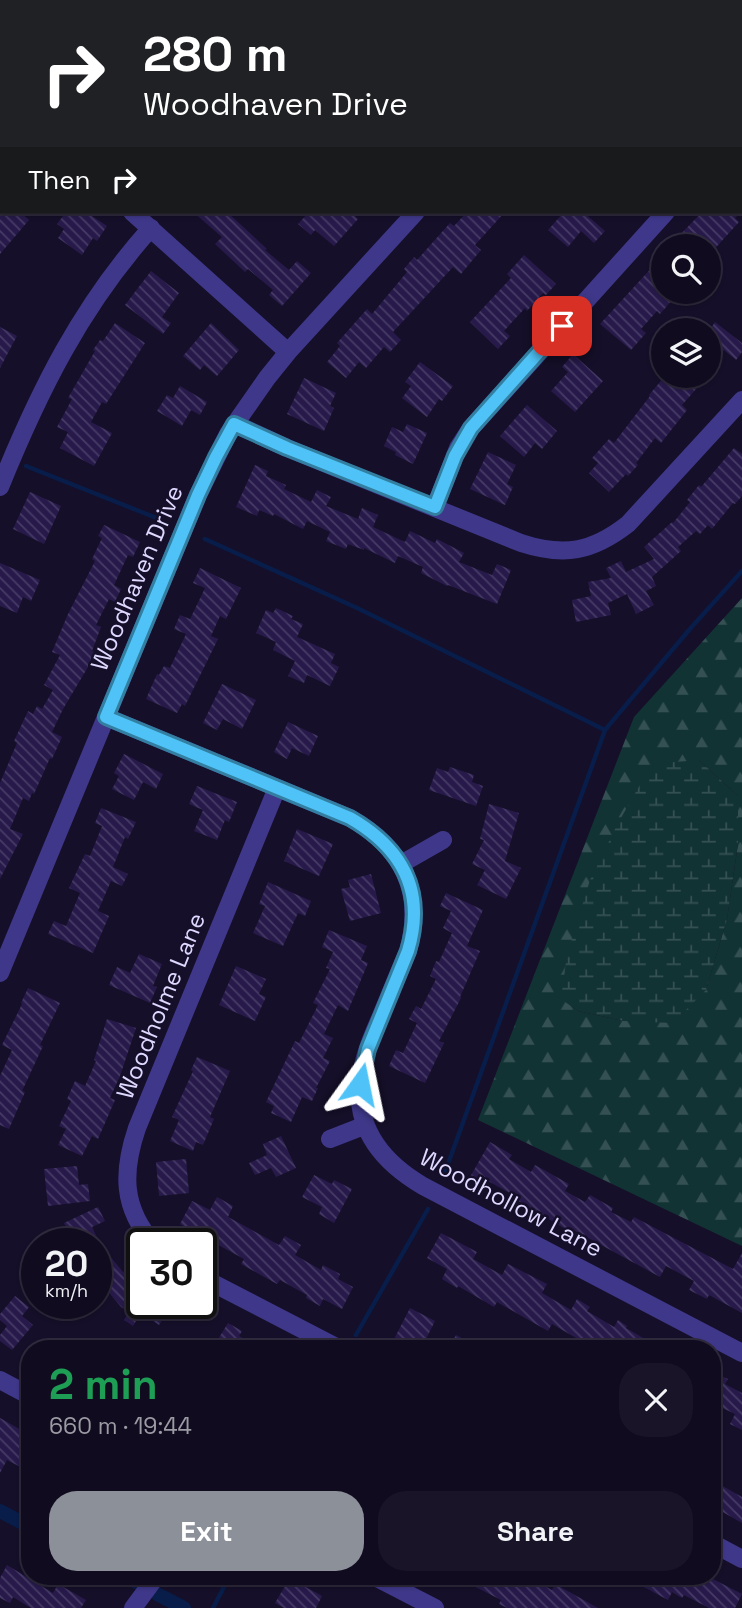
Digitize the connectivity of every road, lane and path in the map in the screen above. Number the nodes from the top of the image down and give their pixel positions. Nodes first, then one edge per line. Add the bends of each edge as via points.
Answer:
1 (134, 214) edge
2 (409, 214) edge
3 (664, 214) edge
4 (151, 228) junction
5 (288, 352) junction
6 (742, 400) edge
7 (234, 424) junction
8 (0, 486) edge
9 (435, 507) junction
10 (106, 717) junction
11 (277, 788) junction
12 (443, 840) dead end
13 (401, 864) junction
14 (0, 973) edge
15 (366, 1125) junction
16 (330, 1139) dead end
17 (143, 1228) edge
18 (217, 1285) edge
19 (323, 1340) edge
20 (717, 1340) edge
21 (721, 1342) edge
22 (742, 1353) edge
23 (0, 1381) edge
24 (21, 1392) edge
25 (721, 1548) edge
26 (742, 1559) edge
27 (150, 1585) edge
28 (390, 1585) edge
29 (133, 1608) edge
30 (435, 1608) edge

1 - 4 street
2 - 5 street, Woodhaven Drive
3 - 9 street via 471,428
4 - 5 street
4 - 8 street via 69,340
5 - 7 street, Woodhaven Drive
6 - 9 street via 628,524 593,544 566,551 543,550
7 - 9 street
7 - 10 street, Woodhaven Drive via 198,495
10 - 11 street, Woodhollow Lane
10 - 14 street, Woodhaven Drive
11 - 13 street, Woodhollow Lane via 359,823 383,841
11 - 17 street, Woodholme Lane via 130,1148 129,1198
12 - 13 street
13 - 15 street, Woodhollow Lane via 412,898 412,931 363,1062 360,1092
15 - 16 street
15 - 20 street, Woodhollow Lane via 383,1154 411,1179
18 - 19 street
21 - 22 street, Woodhollow Lane
23 - 24 street
25 - 26 street
27 - 29 street
28 - 30 street

